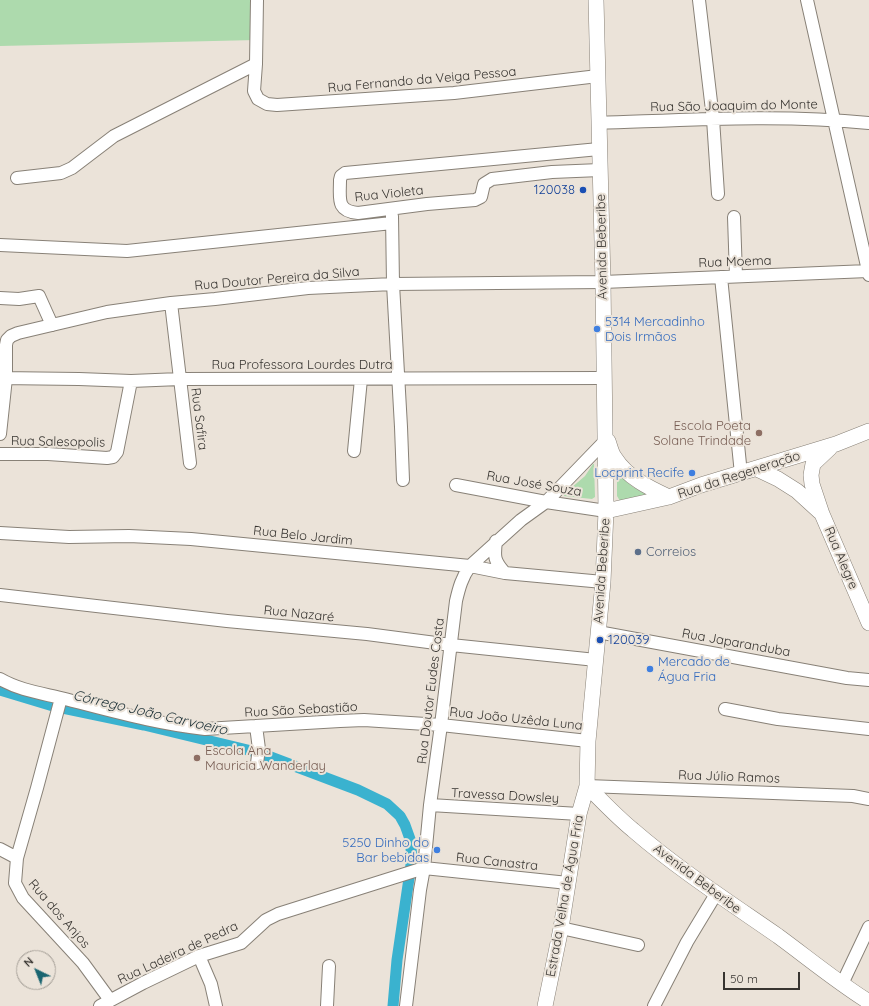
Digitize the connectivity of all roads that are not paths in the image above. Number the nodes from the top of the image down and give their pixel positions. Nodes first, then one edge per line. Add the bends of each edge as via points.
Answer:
1 (257, 0) edge
2 (596, 0) edge
3 (699, 0) edge
4 (807, 0) edge
5 (256, 64) junction
6 (598, 76) junction
7 (713, 119) junction
8 (835, 120) junction
9 (599, 123) junction
10 (869, 123) edge
11 (599, 148) junction
12 (600, 170) junction
13 (17, 178) dead end
14 (718, 194) dead end
15 (392, 216) junction
16 (734, 217) dead end
17 (0, 245) edge
18 (869, 273) edge
19 (736, 276) junction
20 (722, 277) junction
21 (603, 282) junction
22 (393, 284) junction
23 (0, 298) edge
24 (171, 303) junction
25 (52, 325) junction
26 (6, 337) edge
27 (3, 378) edge
28 (604, 378) junction
29 (180, 379) junction
30 (361, 379) junction
31 (398, 379) junction
32 (131, 381) junction
33 (869, 431) edge
34 (0, 434) edge
35 (605, 437) junction
36 (836, 444) junction
37 (354, 451) dead end
38 (0, 454) edge
39 (190, 462) dead end
40 (757, 469) junction
41 (741, 474) junction
42 (403, 480) dead end
43 (456, 485) dead end
44 (669, 497) junction
45 (546, 502) junction
46 (606, 511) junction
47 (822, 514) junction
48 (0, 533) edge
49 (496, 541) junction
50 (470, 566) junction
51 (505, 573) junction
52 (603, 582) junction
53 (0, 595) edge
54 (869, 623) edge
55 (598, 632) junction
56 (451, 645) junction
57 (596, 660) junction
58 (869, 680) edge
59 (2, 685) edge
60 (59, 706) junction
61 (725, 709) dead end
62 (442, 725) junction
63 (256, 726) junction
64 (869, 729) edge
65 (588, 741) junction
66 (257, 763) dead end
67 (587, 786) junction
68 (869, 799) edge
69 (430, 805) junction
70 (579, 814) junction
71 (0, 849) edge
72 (16, 858) junction
73 (420, 870) junction
74 (568, 883) junction
75 (716, 894) junction
76 (869, 927) edge
77 (561, 928) junction
78 (638, 945) dead end
79 (199, 956) junction
80 (329, 966) dead end
81 (842, 984) junction
82 (869, 1002) edge
83 (105, 1003) edge
84 (216, 1006) edge
85 (327, 1006) edge
86 (406, 1006) edge
87 (412, 1006) edge
88 (545, 1006) edge
89 (654, 1006) edge

1 - 5 street
2 - 6 main road, Avenida Beberibe
3 - 7 street
4 - 8 street
5 - 6 street, Rua Fernando da Veiga Pessoa via 254,91 258,99 276,105 454,93
5 - 13 street via 114,136 72,168 61,173
6 - 9 main road, Avenida Beberibe
7 - 8 street, Rua São Joaquim do Monte
7 - 9 street, Rua São Joaquim do Monte
7 - 14 street
8 - 10 street, Rua São Joaquim do Monte
8 - 18 street
9 - 11 main road, Avenida Beberibe
11 - 12 main road, Avenida Beberibe
11 - 15 street, Rua Violeta via 345,173 341,176 341,206 344,210
12 - 15 street, Rua Violeta via 492,179 484,184 481,197 474,200
12 - 21 main road, Avenida Beberibe
15 - 17 street via 127,251
15 - 22 street
16 - 19 street
18 - 19 street, Rua Moema
19 - 20 street, Rua Moema
20 - 21 street, Rua Moema
20 - 41 street
21 - 22 street, Rua Doutor Pereira da Silva
21 - 28 main road, Avenida Beberibe
22 - 24 street, Rua Doutor Pereira da Silva via 308,288
22 - 31 street
23 - 25 street via 39,296
24 - 25 street, Rua Doutor Pereira da Silva via 107,312
24 - 29 street
25 - 26 street, Rua Doutor Pereira da Silva
26 - 27 street
27 - 32 street, Rua Professora Lourdes Dutra
27 - 34 street
28 - 31 street, Rua Professora Lourdes Dutra
28 - 35 main road, Avenida Beberibe
29 - 30 street, Rua Professora Lourdes Dutra
29 - 32 street, Rua Professora Lourdes Dutra
29 - 39 street, Rua Safira
30 - 31 street, Rua Professora Lourdes Dutra
30 - 37 street
31 - 42 street
32 - 38 street, Rua Salesopolis via 117,452 112,457
33 - 36 main road, Rua da Regeneração
35 - 44 main road via 614,457 624,470 641,483
35 - 45 street, Rua Doutor Eudes Costa
35 - 46 main road, Avenida Beberibe
36 - 40 main road, Rua da Regeneração
36 - 47 main road, Rua Alegre via 813,464 812,484
40 - 41 main road, Rua da Regeneração
40 - 47 main road, Rua Alegre via 797,491
41 - 44 main road, Rua da Regeneração
43 - 45 street, Rua José Souza
44 - 46 main road, Rua da Regeneração
45 - 46 street, Rua José Souza
45 - 49 street, Rua Doutor Eudes Costa
46 - 52 main road, Avenida Beberibe
47 - 54 main road, Rua Alegre
48 - 50 street, Rua Belo Jardim via 190,539
49 - 50 street, Rua Doutor Eudes Costa
49 - 51 street via 495,560
50 - 51 street, Rua Belo Jardim
50 - 56 street, Rua Doutor Eudes Costa via 459,587
51 - 52 street, Rua Belo Jardim
52 - 55 main road, Avenida Beberibe
53 - 56 street, Rua Nazaré
55 - 57 main road, Avenida Beberibe
55 - 58 street, Rua Japaranduba
56 - 57 street, Rua Nazaré
56 - 62 street, Rua Doutor Eudes Costa
57 - 65 main road, Avenida Beberibe
59 - 60 street, Rua São Sebastião via 34,693
60 - 63 street, Rua São Sebastião via 194,728
60 - 72 street, Rua dos Anjos
61 - 64 street via 778,719
62 - 63 street, Rua São Sebastião via 364,720
62 - 65 street, Rua João Uzêda Luna
62 - 69 street, Rua Doutor Eudes Costa
63 - 66 street via 259,749
65 - 67 main road, Avenida Beberibe
67 - 68 street, Rua Júlio Ramos via 853,796
67 - 70 main road, Estrada Velha de Água Fria
67 - 75 main road, Avenida Beberibe via 634,832
69 - 70 street, Travessa Dowsley
69 - 73 street, Rua Doutor Eudes Costa
70 - 74 main road, Estrada Velha de Água Fria
71 - 72 street
72 - 83 street, Rua dos Anjos via 15,883 20,893 83,964
73 - 74 street, Rua Canastra
73 - 79 street, Rua Ladeira de Pedra via 278,914 266,920 241,942
73 - 86 street, Rua Doutor Eudes Costa via 420,890
74 - 77 main road, Estrada Velha de Água Fria
75 - 81 main road, Avenida Beberibe
75 - 89 street via 687,942
76 - 81 street
77 - 78 street
77 - 88 main road, Estrada Velha de Água Fria
79 - 83 street, Rua Ladeira de Pedra
79 - 84 street via 211,984
80 - 85 street
81 - 82 main road, Avenida Beberibe
86 - 87 street

